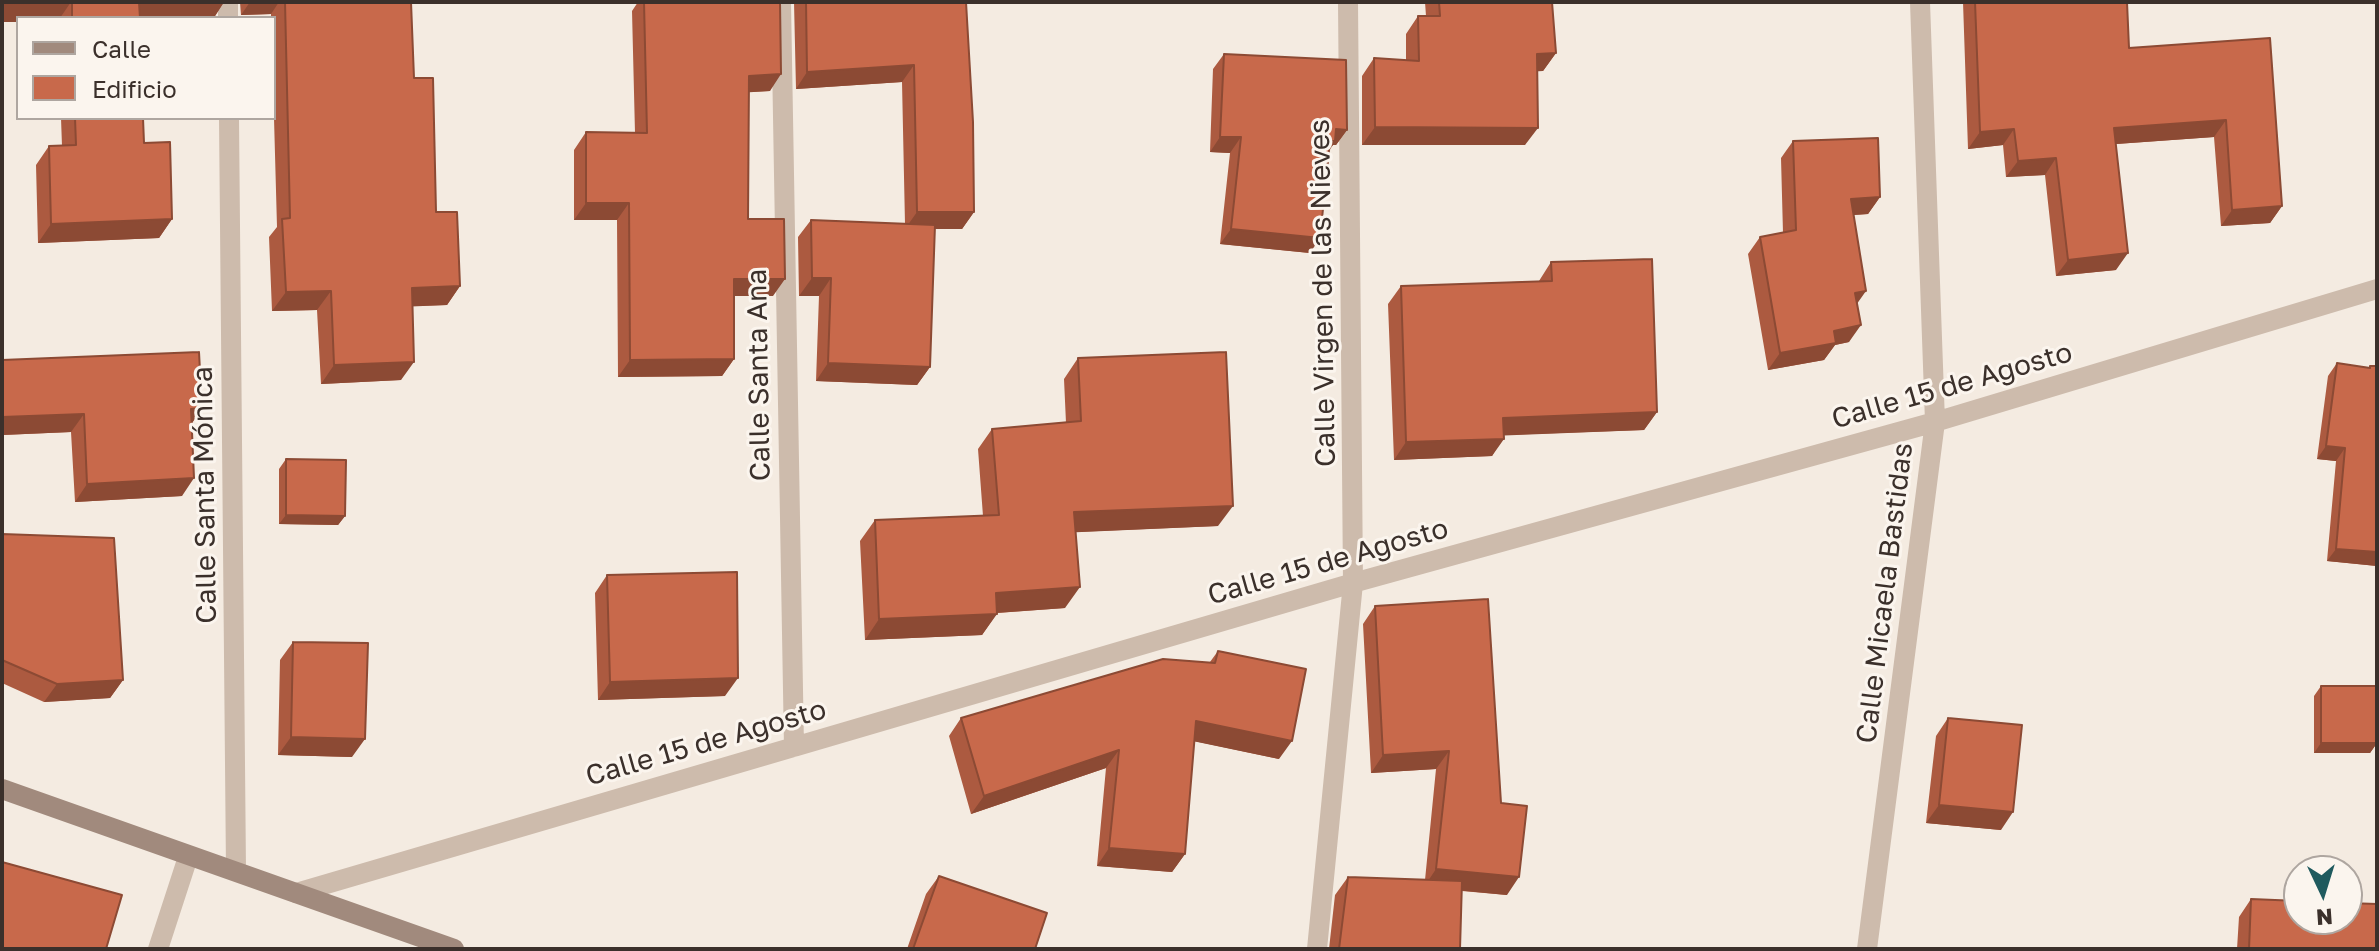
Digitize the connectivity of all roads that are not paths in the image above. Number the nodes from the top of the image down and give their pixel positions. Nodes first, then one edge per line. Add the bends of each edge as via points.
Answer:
1 (781, 2) edge
2 (1348, 2) edge
3 (1920, 2) edge
4 (229, 120) edge
5 (2377, 289) edge
6 (1935, 422) junction
7 (1353, 583) junction
8 (794, 747) junction
9 (2, 789) edge
10 (188, 857) junction
11 (236, 871) junction
12 (296, 893) junction
13 (158, 949) edge
14 (454, 949) edge
15 (1317, 949) edge
16 (1867, 949) edge

1 - 8 street, Calle Santa Ana
2 - 7 street, Calle Virgen de las Nieves
3 - 6 street, Calle Micaela Bastidas
4 - 11 street, Calle Santa Mónica
5 - 6 street, Calle 15 de Agosto
6 - 7 street, Calle 15 de Agosto
6 - 16 street, Calle Micaela Bastidas
7 - 8 street, Calle 15 de Agosto
7 - 15 street, Calle Virgen de las Nieves
8 - 12 street, Calle 15 de Agosto
9 - 10 street
10 - 11 street
10 - 13 street
11 - 12 street
12 - 14 street

